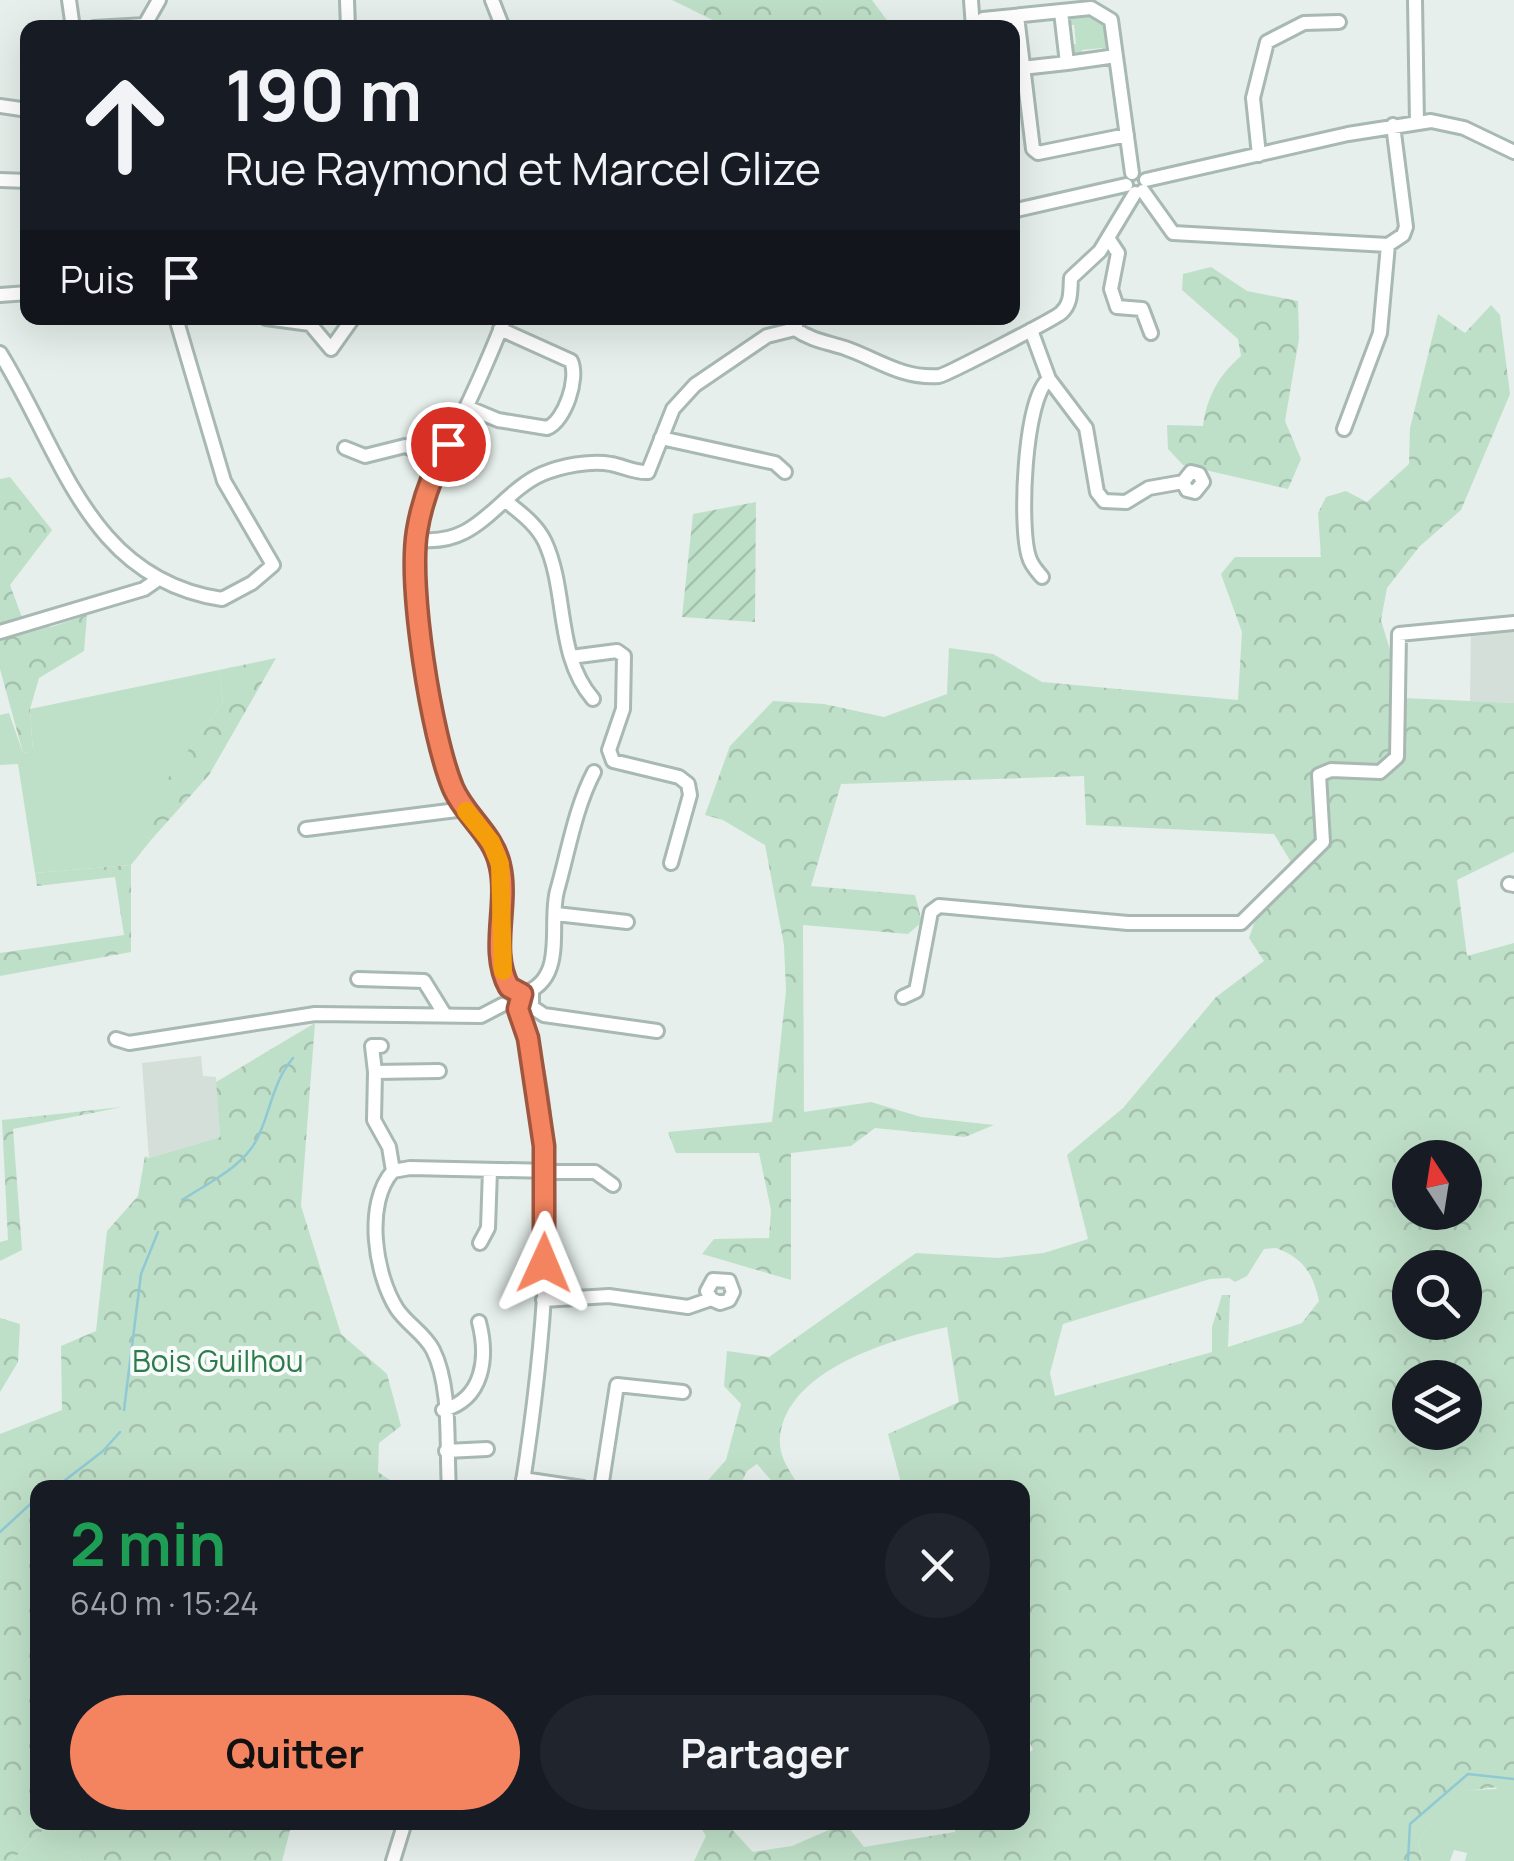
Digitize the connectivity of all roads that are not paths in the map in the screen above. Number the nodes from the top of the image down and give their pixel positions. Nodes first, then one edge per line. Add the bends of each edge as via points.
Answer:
1 (1415, 0) edge
2 (1062, 12) junction
3 (1017, 16) junction
4 (995, 20) edge
5 (1017, 20) edge
6 (1339, 22) dead end
7 (1020, 47) edge
8 (1116, 56) junction
9 (1067, 63) junction
10 (1022, 68) junction
11 (1417, 123) junction
12 (1393, 126) junction
13 (1127, 135) junction
14 (1514, 152) edge
15 (1259, 155) junction
16 (1136, 184) junction
17 (1020, 209) edge
18 (1108, 238) junction
19 (1388, 245) junction
20 (178, 325) edge
21 (311, 325) edge
22 (349, 325) edge
23 (501, 325) edge
24 (506, 325) edge
25 (792, 325) edge
26 (799, 325) edge
27 (1030, 330) junction
28 (1151, 333) dead end
29 (0, 352) edge
30 (1049, 379) junction
31 (466, 406) junction
32 (1344, 429) dead end
33 (661, 438) junction
34 (345, 448) dead end
35 (440, 459) junction
36 (785, 472) dead end
37 (1183, 482) dead end
38 (508, 502) junction
39 (416, 540) junction
40 (1042, 577) dead end
41 (156, 580) junction
42 (1514, 622) edge
43 (0, 632) edge
44 (572, 657) junction
45 (594, 699) dead end
46 (594, 772) dead end
47 (464, 809) junction
48 (306, 829) dead end
49 (672, 863) dead end
50 (556, 914) junction
51 (627, 922) dead end
52 (358, 979) dead end
53 (509, 987) junction
54 (527, 992) junction
55 (903, 997) dead end
56 (502, 1006) junction
57 (518, 1009) junction
58 (445, 1015) junction
59 (656, 1032) dead end
60 (116, 1039) dead end
61 (381, 1046) dead end
62 (439, 1071) dead end
63 (374, 1072) junction
64 (490, 1170) junction
65 (393, 1171) junction
66 (546, 1172) junction
67 (613, 1185) dead end
68 (480, 1243) dead end
69 (711, 1299) dead end
70 (543, 1300) junction
71 (479, 1322) dead end
72 (683, 1392) dead end
73 (443, 1410) junction
74 (487, 1449) dead end
75 (446, 1452) junction
76 (448, 1480) edge
77 (523, 1480) edge
78 (602, 1480) edge
79 (402, 1830) edge
80 (393, 1861) edge

1 - 11 street
2 - 3 street
2 - 8 street via 1102,12 1111,20
2 - 9 street
3 - 4 street
3 - 5 street
6 - 15 street via 1304,22 1267,42 1253,98
7 - 10 street
8 - 9 street
8 - 13 street
9 - 10 street
10 - 13 street via 1029,141 1038,153
11 - 12 street
11 - 14 street via 1448,123
12 - 15 street
12 - 19 street via 1406,227
13 - 16 street
15 - 16 street
16 - 17 street
16 - 18 street
16 - 19 street via 1173,233
18 - 27 street via 1071,278 1070,302 1060,314
18 - 28 street via 1118,253 1111,289 1117,307 1142,309
19 - 32 street via 1380,333
20 - 41 street via 224,481 273,565 222,599
21 - 22 street via 331,349
23 - 31 street
24 - 31 street via 571,361 575,374 559,419 546,428 498,420
25 - 33 street via 695,384
26 - 27 street via 810,339 924,376 952,373
27 - 30 street
29 - 41 street via 89,516
30 - 37 street via 1086,428 1104,502 1126,502 1149,488
30 - 40 street via 1036,398 1025,518 1028,554
31 - 35 street
33 - 36 street via 775,463
33 - 38 street via 648,472 608,463 558,469 532,480
34 - 35 street via 365,456 405,446
35 - 39 street
38 - 39 street via 452,537
38 - 44 street via 544,541
39 - 47 street via 432,711
41 - 43 street
42 - 55 street via 1399,634 1398,757 1380,772 1319,775 1323,842 1241,923 1128,923 939,906 932,912 916,991
44 - 45 street
44 - 49 street via 624,656 623,709 610,756 618,765 679,776 688,784
46 - 50 street via 575,823
47 - 48 street
47 - 53 street via 500,864 502,967
50 - 51 street
50 - 54 street via 552,962
52 - 58 street via 424,981
53 - 54 street
53 - 56 street via 500,994
54 - 57 street
54 - 59 street via 534,1010 544,1015
56 - 57 street
56 - 58 street via 481,1016
57 - 66 street via 533,1066
58 - 60 street via 315,1014 129,1043
61 - 63 street via 372,1046
62 - 63 street
63 - 65 street via 374,1120
64 - 65 street
64 - 66 street
64 - 68 street via 488,1228
65 - 73 street via 377,1196 379,1250 398,1310 432,1349
66 - 67 street via 596,1172
66 - 70 street
69 - 70 street via 688,1308 609,1296
70 - 77 street
71 - 73 street via 484,1371 458,1406
72 - 78 street via 617,1385
73 - 75 street
74 - 75 street
75 - 76 street
79 - 80 street

